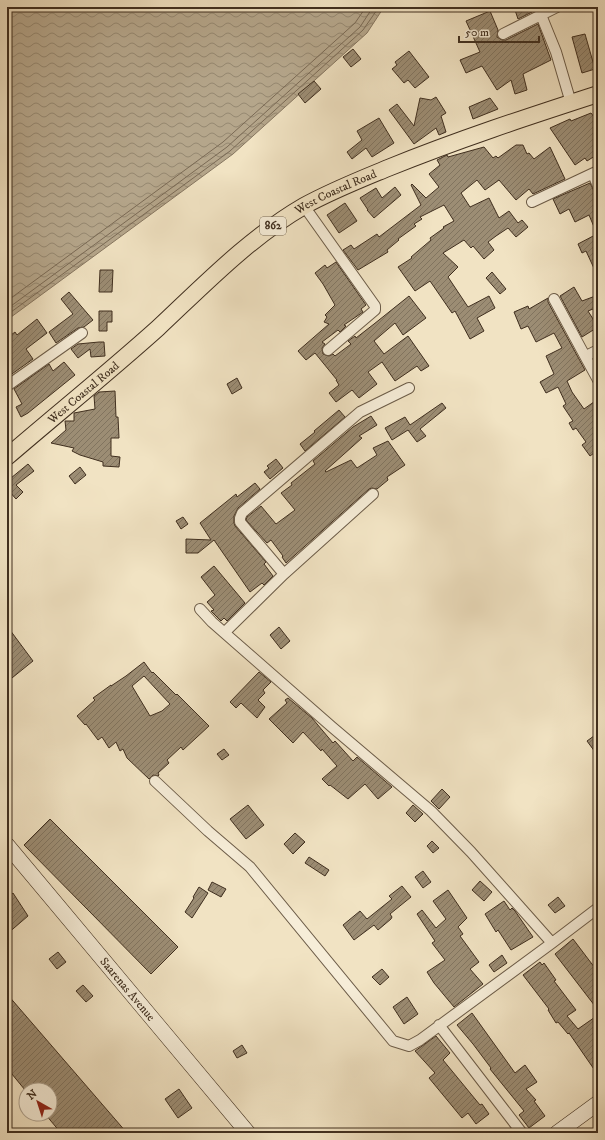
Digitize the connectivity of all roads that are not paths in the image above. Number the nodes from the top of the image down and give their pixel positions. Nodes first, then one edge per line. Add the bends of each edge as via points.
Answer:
1 (557, 7) edge
2 (541, 15) junction
3 (502, 34) dead end
4 (598, 94) edge
5 (571, 103) junction
6 (595, 173) edge
7 (598, 186) edge
8 (532, 202) dead end
9 (304, 206) junction
10 (554, 299) dead end
11 (82, 333) dead end
12 (328, 350) dead end
13 (598, 350) edge
14 (586, 356) junction
15 (598, 380) edge
16 (7, 386) edge
17 (409, 388) dead end
18 (7, 457) edge
19 (373, 494) dead end
20 (284, 574) junction
21 (200, 609) dead end
22 (225, 632) junction
23 (155, 781) dead end
24 (10, 854) edge
25 (598, 908) edge
26 (552, 943) junction
27 (439, 1025) junction
28 (598, 1103) edge
29 (248, 1133) edge
30 (522, 1133) edge
31 (557, 1133) edge

1 - 2 street
2 - 3 street
2 - 5 street via 556,52
4 - 5 main road, West Coastal Road / 862
5 - 9 main road, West Coastal Road / 862 via 429,151 343,186
6 - 7 street
6 - 8 street
9 - 12 street via 375,306 375,310
9 - 18 main road, West Coastal Road / 862 via 259,237 221,269 156,329
10 - 14 street
11 - 16 street
13 - 14 street
14 - 15 street
17 - 20 street via 360,412 242,513 240,522
19 - 20 street
20 - 22 street
21 - 22 street
22 - 26 street via 431,811
23 - 27 street via 250,868 393,1041 409,1046
24 - 29 main road, Saarenas Avenue
25 - 26 street
26 - 27 street
27 - 30 street
28 - 31 main road

